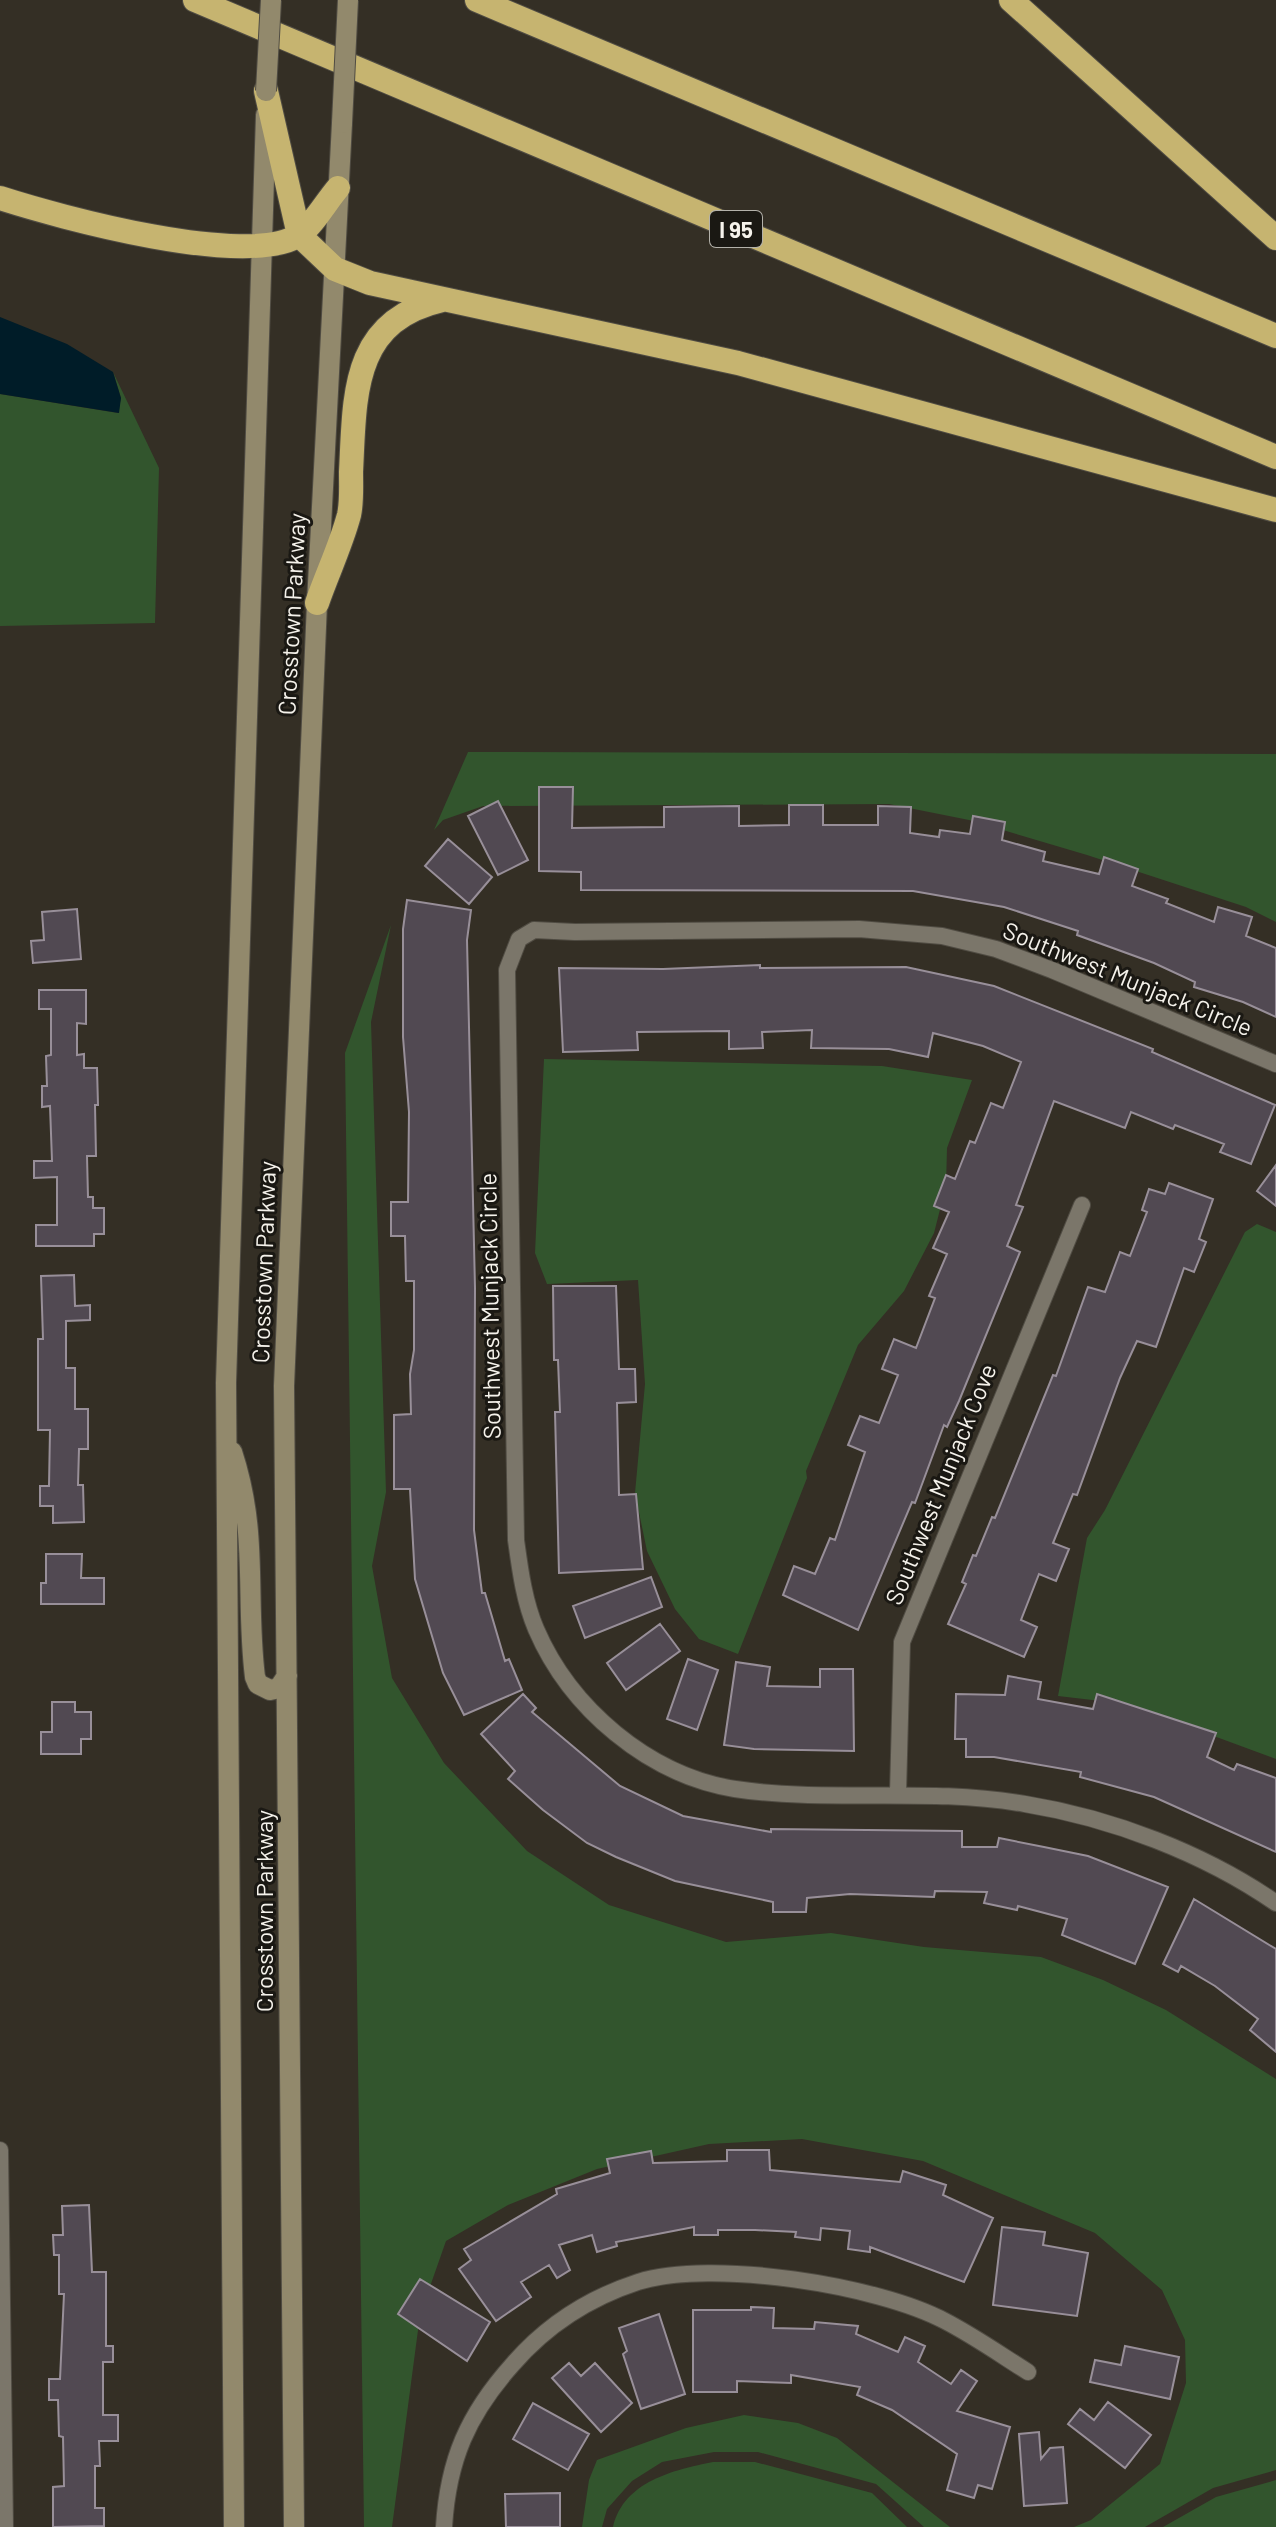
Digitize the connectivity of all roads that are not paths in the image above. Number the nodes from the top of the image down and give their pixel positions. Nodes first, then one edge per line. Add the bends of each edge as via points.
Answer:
1 (195, 0) edge
2 (271, 0) edge
3 (348, 0) edge
4 (477, 0) edge
5 (1011, 0) edge
6 (266, 91) junction
7 (338, 188) junction
8 (0, 198) edge
9 (299, 235) junction
10 (1276, 238) edge
11 (262, 246) junction
12 (335, 269) junction
13 (450, 299) junction
14 (1276, 336) edge
15 (1276, 457) edge
16 (1276, 510) edge
17 (317, 603) junction
18 (1276, 1064) edge
19 (1082, 1205) dead end
20 (226, 1433) junction
21 (287, 1676) junction
22 (898, 1793) junction
23 (1276, 1903) edge
24 (0, 2150) edge
25 (1028, 2372) dead end
26 (5, 2527) edge
27 (234, 2527) edge
28 (294, 2527) edge
29 (444, 2527) edge

1 - 15 highway, I 95
2 - 6 main road, Crosstown Parkway, bridge
3 - 7 main road, Crosstown Parkway, bridge
4 - 14 highway
5 - 10 highway
6 - 9 highway
6 - 11 main road, Crosstown Parkway
7 - 9 highway
7 - 12 main road, Crosstown Parkway
8 - 11 highway via 56,215 207,244
9 - 11 highway
9 - 12 highway
11 - 20 main road, Crosstown Parkway
12 - 13 highway via 370,283
12 - 17 main road, Crosstown Parkway
13 - 16 highway via 738,363
13 - 17 highway via 401,314 373,343 356,388 349,514
17 - 21 main road, Crosstown Parkway via 284,1386
18 - 22 street, Southwest Munjack Circle via 1052,970 942,936 859,929 534,930 519,939 510,956 516,1540 535,1627 557,1671 587,1708 624,1740 693,1778 733,1789 782,1793
19 - 22 street, Southwest Munjack Cove via 902,1642
20 - 21 main road via 245,1492 251,1535 255,1677 270,1690 279,1688
20 - 27 main road, Crosstown Parkway
21 - 28 main road, Crosstown Parkway
22 - 23 street, Southwest Munjack Circle via 1025,1804 1080,1816 1197,1860
24 - 26 street
25 - 29 street via 944,2320 874,2294 789,2280 694,2274 639,2282 586,2304 537,2337 493,2385 465,2430 447,2484

